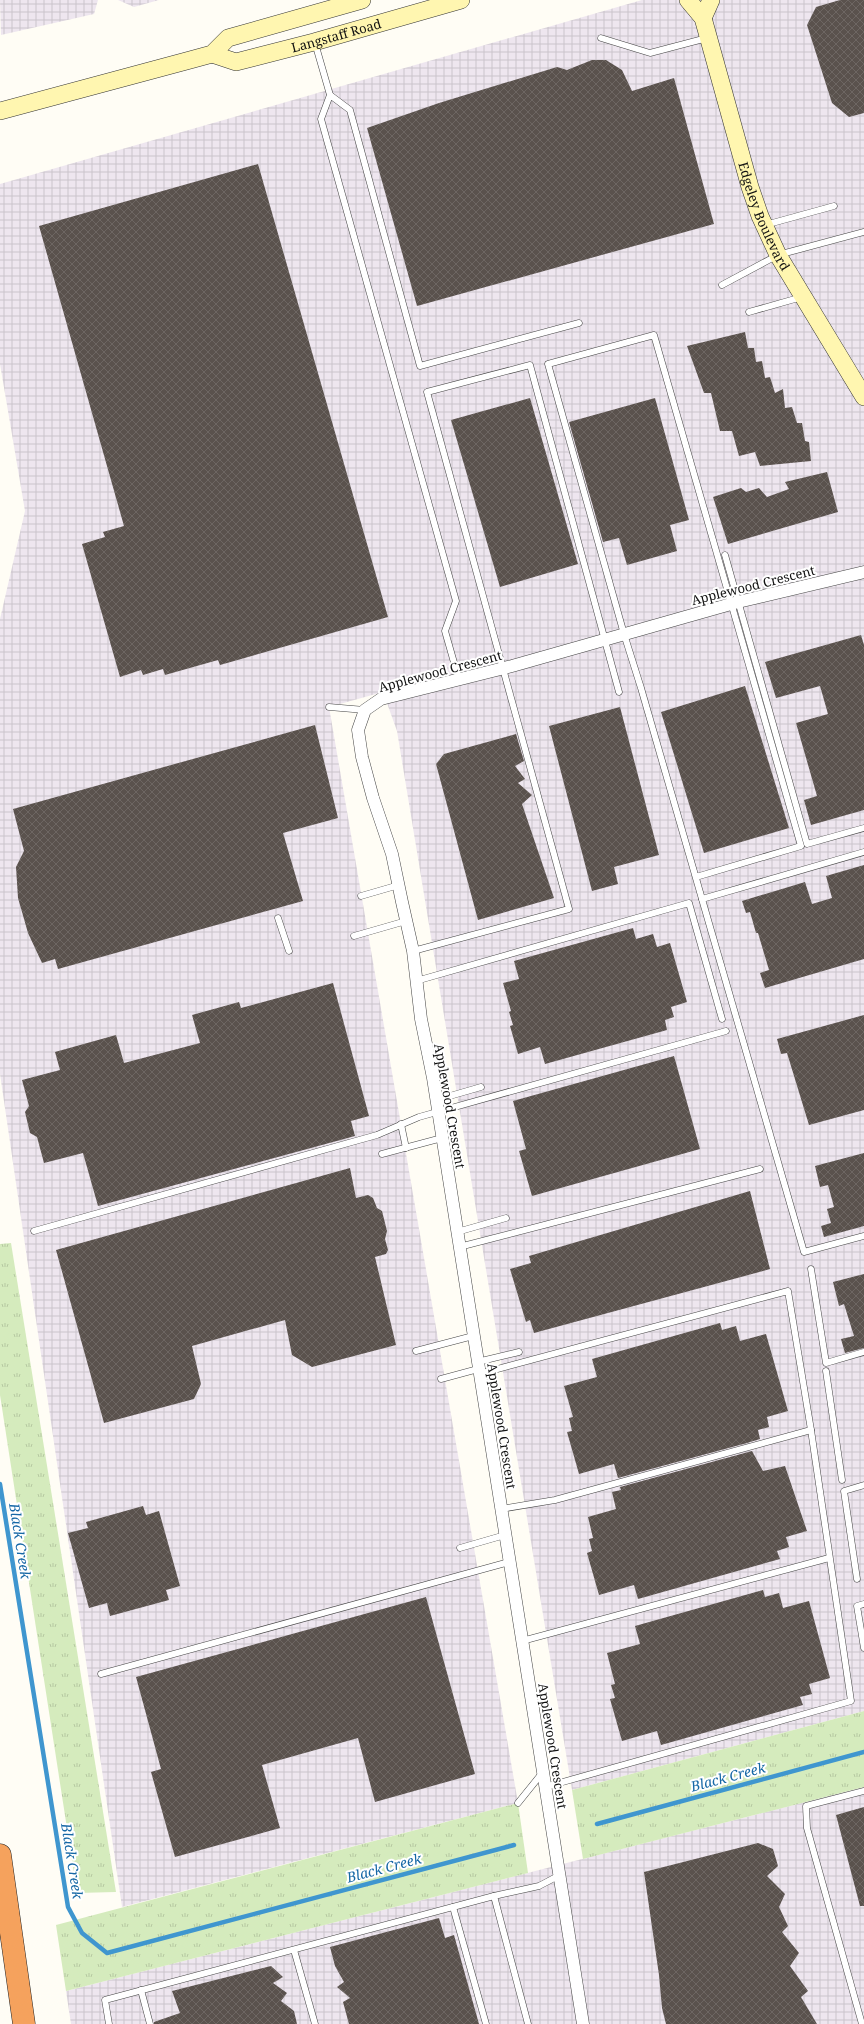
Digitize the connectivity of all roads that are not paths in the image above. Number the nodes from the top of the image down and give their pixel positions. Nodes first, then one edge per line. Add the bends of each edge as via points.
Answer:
1 (362, 0) edge
2 (461, 0) edge
3 (688, 0) edge
4 (711, 0) edge
5 (703, 18) junction
6 (601, 38) dead end
7 (708, 38) junction
8 (314, 42) junction
9 (212, 54) junction
10 (330, 95) junction
11 (0, 111) edge
12 (834, 206) dead end
13 (765, 225) junction
14 (864, 232) edge
15 (778, 255) junction
16 (722, 285) dead end
17 (804, 297) junction
18 (748, 312) dead end
19 (579, 323) dead end
20 (864, 396) edge
21 (725, 555) dead end
22 (864, 572) edge
23 (734, 603) junction
24 (624, 634) junction
25 (604, 640) junction
26 (503, 668) junction
27 (459, 680) junction
28 (619, 692) dead end
29 (329, 707) dead end
30 (365, 710) junction
31 (864, 828) edge
32 (864, 852) edge
33 (696, 877) junction
34 (399, 885) junction
35 (361, 896) dead end
36 (702, 899) junction
37 (278, 918) dead end
38 (406, 921) junction
39 (354, 936) dead end
40 (289, 951) dead end
41 (413, 951) junction
42 (416, 981) junction
43 (722, 1019) dead end
44 (726, 1031) dead end
45 (481, 1087) dead end
46 (437, 1106) junction
47 (401, 1124) junction
48 (442, 1138) junction
49 (406, 1148) junction
50 (382, 1154) dead end
51 (760, 1169) dead end
52 (506, 1218) dead end
53 (34, 1231) dead end
54 (456, 1232) junction
55 (864, 1236) edge
56 (459, 1247) junction
57 (810, 1269) dead end
58 (473, 1336) junction
59 (416, 1351) dead end
60 (518, 1352) dead end
61 (864, 1352) edge
62 (478, 1369) junction
63 (826, 1371) dead end
64 (441, 1379) dead end
65 (811, 1430) junction
66 (842, 1480) dead end
67 (864, 1485) edge
68 (501, 1509) junction
69 (505, 1535) junction
70 (460, 1548) dead end
71 (829, 1558) junction
72 (509, 1562) junction
73 (858, 1579) dead end
74 (864, 1604) edge
75 (522, 1641) junction
76 (864, 1648) edge
77 (101, 1674) dead end
78 (543, 1772) junction
79 (545, 1787) junction
80 (864, 1791) edge
81 (518, 1802) dead end
82 (0, 1855) edge
83 (560, 1875) junction
84 (494, 1896) junction
85 (453, 1907) junction
86 (294, 1950) junction
87 (141, 1990) junction
88 (24, 2024) edge
89 (110, 2024) edge
90 (150, 2024) edge
91 (315, 2024) edge
92 (486, 2024) edge
93 (528, 2024) edge
94 (584, 2024) edge
95 (862, 2024) edge

1 - 9 main road, Langstaff Road via 228,38
2 - 8 main road, Langstaff Road
3 - 5 main road, Edgeley Boulevard
4 - 5 main road
5 - 7 main road, Edgeley Boulevard
6 - 7 lane via 650,53
7 - 13 main road, Edgeley Boulevard via 750,187
8 - 9 main road, Langstaff Road via 236,62
8 - 10 lane
9 - 11 main road, Langstaff Road
10 - 19 lane via 350,110 420,366
10 - 27 lane via 321,119 456,601 445,631
12 - 13 lane
13 - 15 main road, Edgeley Boulevard
14 - 15 lane
15 - 16 lane
15 - 17 main road, Edgeley Boulevard
17 - 18 lane
17 - 20 main road, Edgeley Boulevard
21 - 23 lane
22 - 23 street, Applewood Crescent
23 - 24 street, Applewood Crescent
23 - 24 lane via 654,335 548,364
23 - 31 lane via 807,844
23 - 33 lane via 801,846
24 - 25 street, Applewood Crescent
24 - 33 lane
25 - 26 street, Applewood Crescent
25 - 26 lane via 530,365 427,392
25 - 28 lane
26 - 27 street, Applewood Crescent
26 - 41 lane via 569,909
27 - 30 street, Applewood Crescent via 381,699
29 - 30 lane
30 - 34 street, Applewood Crescent via 358,730 362,757
32 - 36 lane
33 - 36 lane
34 - 35 lane
34 - 38 street, Applewood Crescent
36 - 55 lane via 804,1252
37 - 40 lane
38 - 39 lane
38 - 41 street, Applewood Crescent
41 - 42 street, Applewood Crescent
42 - 43 lane via 690,903
42 - 46 street, Applewood Crescent
44 - 46 lane
45 - 46 lane
46 - 47 lane
46 - 48 street, Applewood Crescent
47 - 49 lane
47 - 53 lane via 377,1135
48 - 49 lane
48 - 54 street, Applewood Crescent
49 - 50 lane
51 - 56 lane
52 - 54 lane
54 - 56 street, Applewood Crescent
56 - 58 street, Applewood Crescent
57 - 61 lane via 826,1363
58 - 59 lane
58 - 62 street, Applewood Crescent
60 - 62 lane
62 - 64 lane
62 - 65 lane via 788,1291
62 - 68 street, Applewood Crescent
63 - 66 lane
65 - 68 lane via 555,1500
65 - 71 lane
67 - 73 lane via 844,1491
68 - 69 street, Applewood Crescent
69 - 70 lane
69 - 72 street, Applewood Crescent
71 - 75 lane
71 - 79 lane via 851,1702
72 - 75 street, Applewood Crescent
72 - 77 lane
74 - 76 lane via 857,1606
75 - 78 street, Applewood Crescent
78 - 79 street, Applewood Crescent
78 - 81 lane
79 - 83 street, Applewood Crescent
80 - 95 lane via 806,1806 807,1828
82 - 88 highway
83 - 84 lane via 539,1886
83 - 94 street, Applewood Crescent
84 - 85 lane
84 - 93 lane
85 - 86 lane
85 - 92 lane
86 - 87 lane
86 - 91 lane
87 - 89 lane via 104,2000
87 - 90 lane

